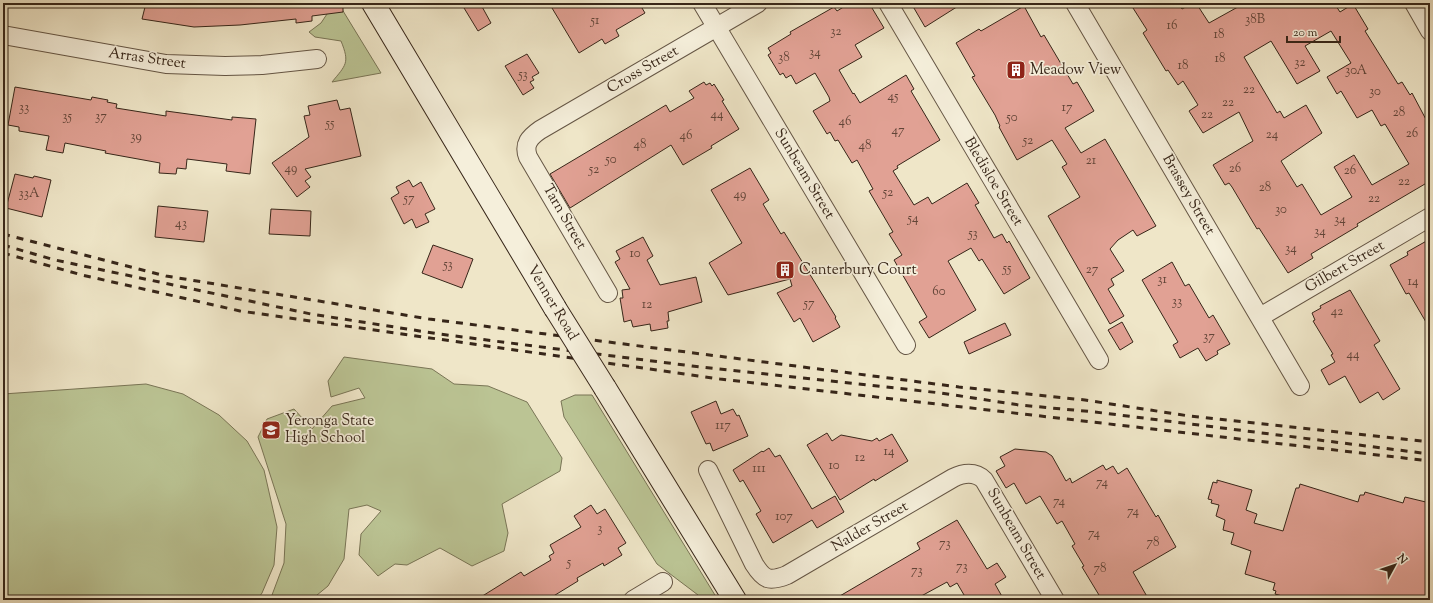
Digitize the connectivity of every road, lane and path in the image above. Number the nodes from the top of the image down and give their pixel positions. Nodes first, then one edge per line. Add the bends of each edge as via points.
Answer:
1 (373, 3) edge
2 (702, 3) edge
3 (758, 3) edge
4 (888, 3) edge
5 (1075, 3) edge
6 (1414, 3) edge
7 (716, 28) junction
8 (1430, 31) edge
9 (3, 35) edge
10 (317, 59) dead end
11 (530, 139) joint
12 (1430, 217) edge
13 (608, 293) dead end
14 (1260, 317) junction
15 (906, 345) dead end
16 (1099, 360) dead end
17 (1300, 386) dead end
18 (708, 470) dead end
19 (971, 474) joint
20 (663, 582) dead end
21 (633, 600) edge
22 (735, 600) edge
23 (1055, 600) edge

1 - 22 street, Venner Road, bridge via 555,308
2 - 7 street, Sunbeam Street
3 - 7 street, Cross Street
4 - 16 street, Bledisloe Street
5 - 14 street, Brassey Street
6 - 8 street
7 - 11 street, Cross Street via 540,130
7 - 15 street, Sunbeam Street
9 - 10 street, Arras Street via 166,64 262,65
11 - 13 street, Tarn Street via 526,148 528,157
12 - 14 street, Gilbert Street
14 - 17 street, Brassey Street
18 - 19 street, Nalder Street via 754,564 761,574 772,580 787,575 953,478
19 - 23 street, Sunbeam Street via 981,476 984,480
20 - 21 street

